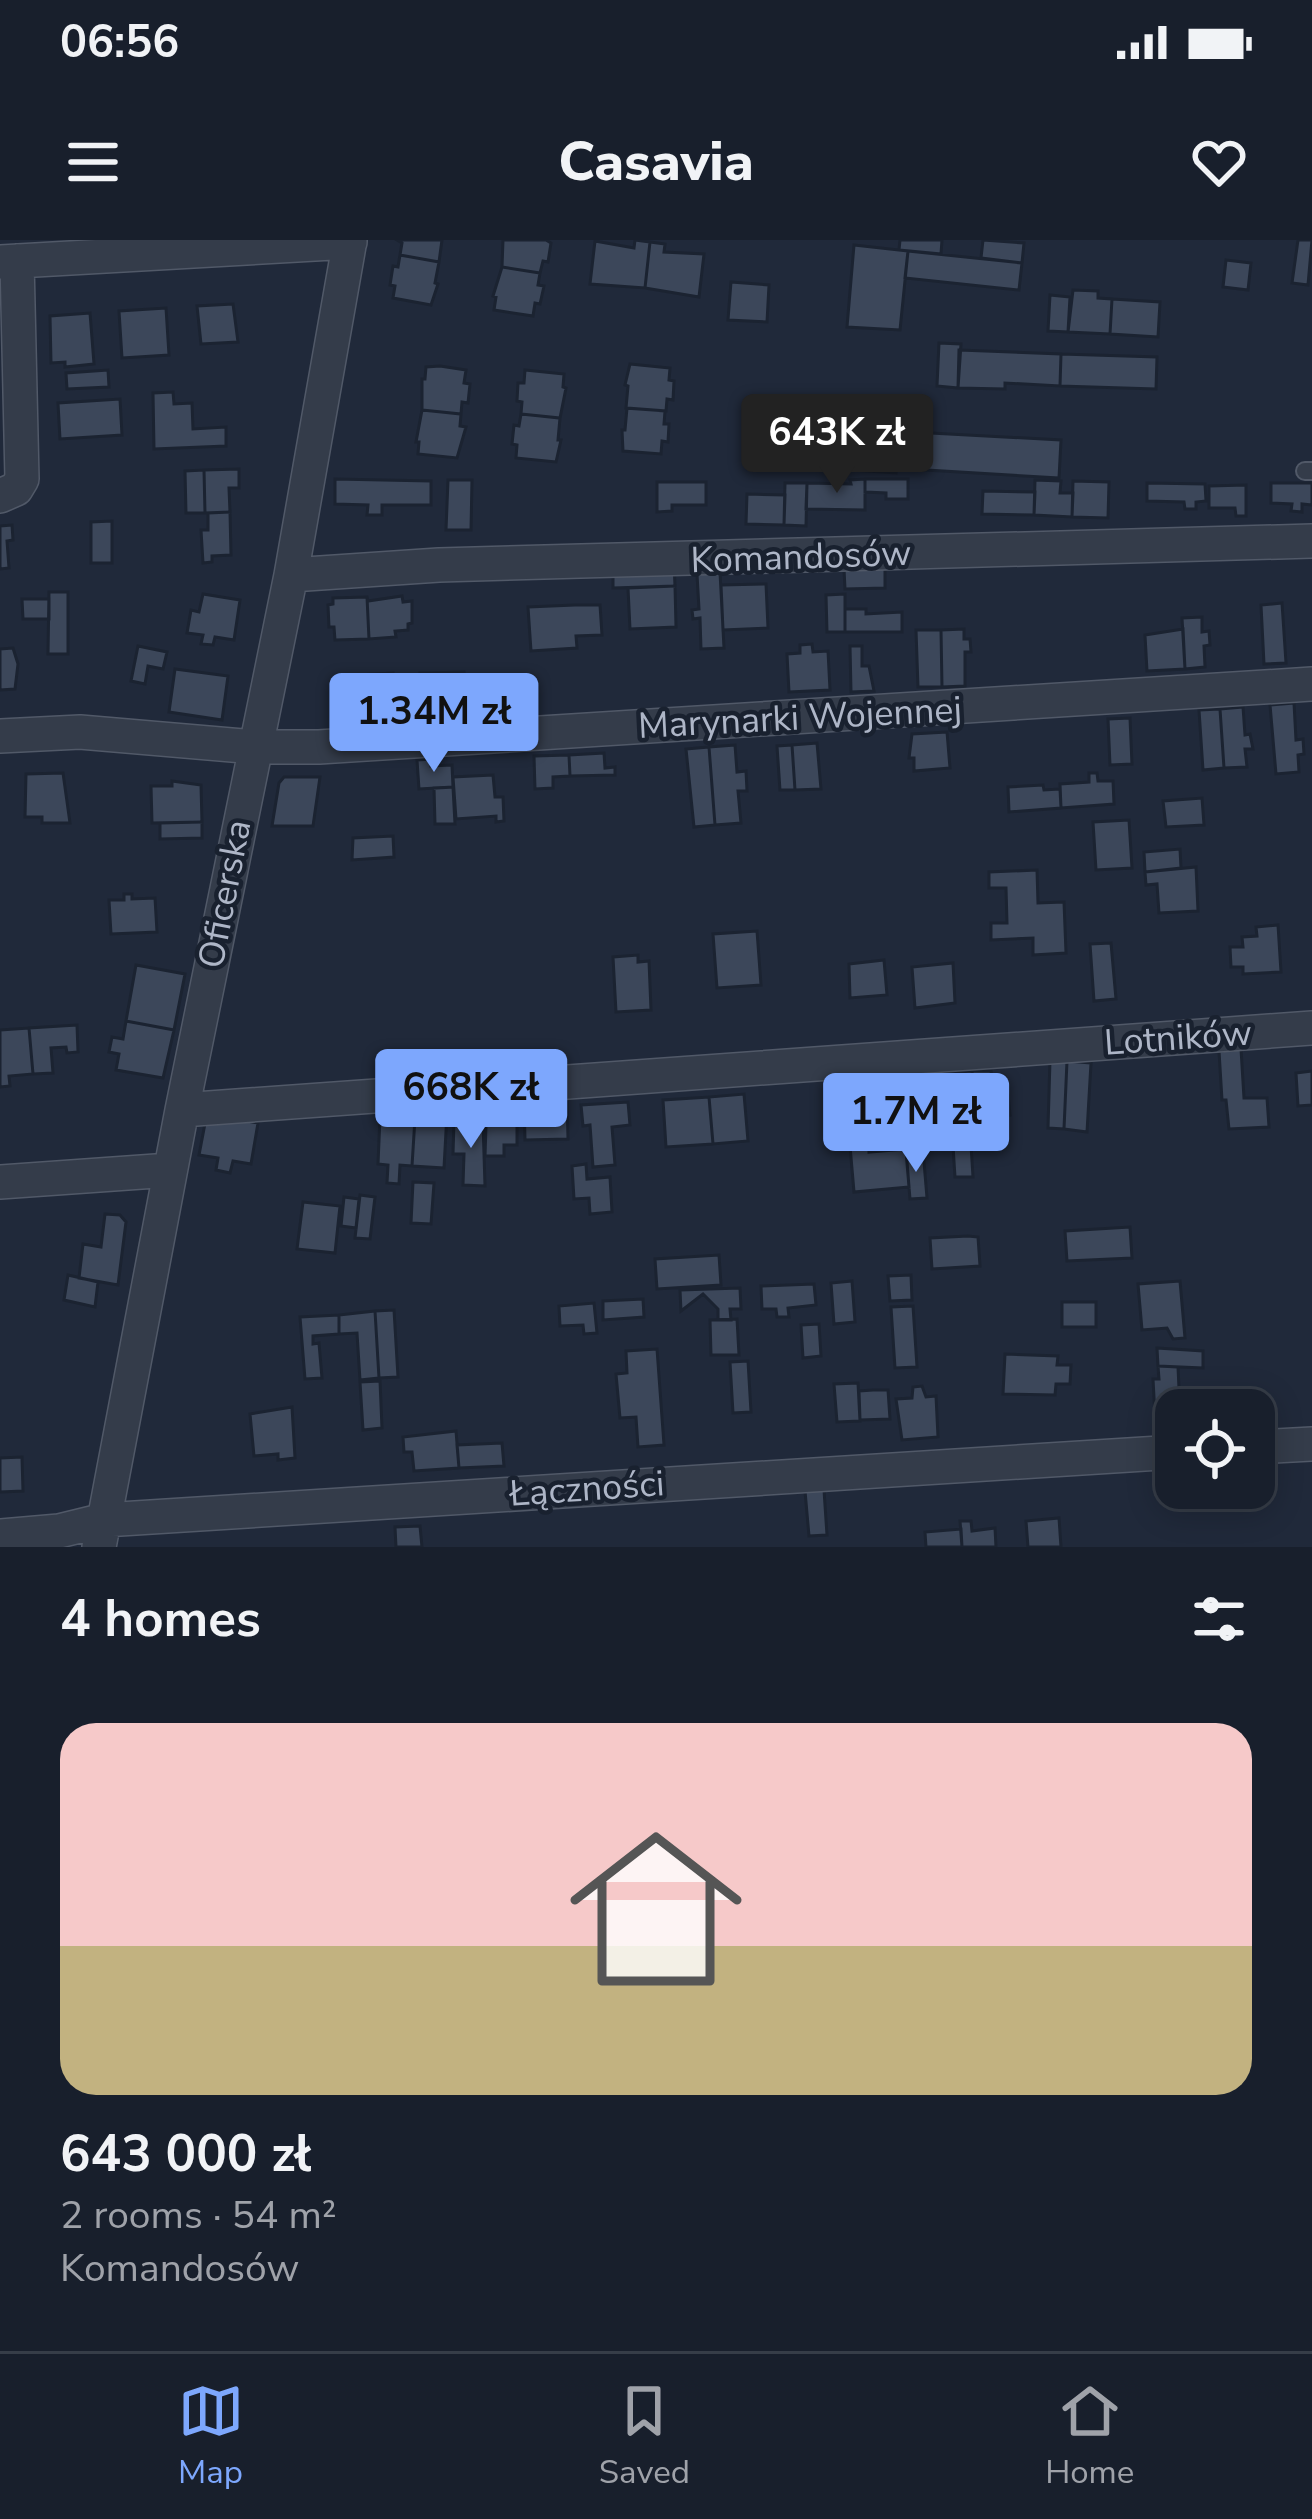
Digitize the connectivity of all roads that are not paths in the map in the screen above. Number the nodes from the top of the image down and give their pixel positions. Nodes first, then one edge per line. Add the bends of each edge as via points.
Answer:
1 (350, 241) edge
2 (8, 262) edge
3 (0, 496) edge
4 (1312, 542) edge
5 (290, 575) junction
6 (1312, 685) edge
7 (0, 736) edge
8 (255, 747) junction
9 (1312, 1028) edge
10 (182, 1110) junction
11 (170, 1170) junction
12 (0, 1182) edge
13 (1312, 1444) edge
14 (1275, 1447) edge
15 (1155, 1454) edge
16 (102, 1533) edge
17 (0, 1536) edge

1 - 2 street
1 - 5 street, Oficerska
2 - 3 street via 22,479
4 - 5 street, Komandosów
5 - 8 street, Oficerska
6 - 8 street, Marynarki Wojennej
7 - 8 street, Marynarki Wojennej via 80,732
8 - 10 street, Oficerska
9 - 10 street, Lotników
10 - 11 street, Oficerska
11 - 12 street
11 - 16 street, Oficerska
13 - 14 street
15 - 16 street, Łączności
16 - 17 street, Łączności

